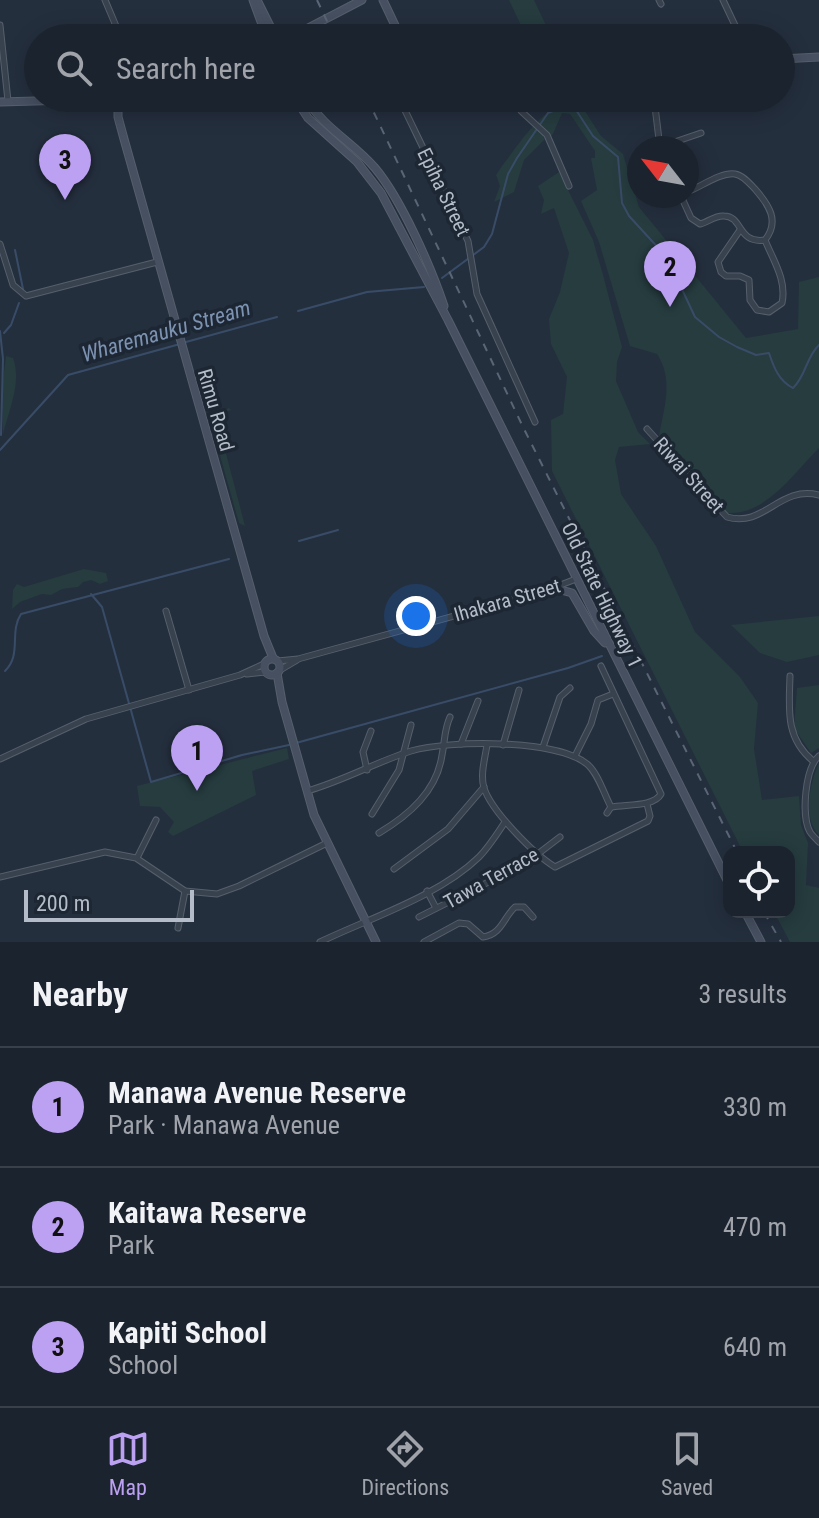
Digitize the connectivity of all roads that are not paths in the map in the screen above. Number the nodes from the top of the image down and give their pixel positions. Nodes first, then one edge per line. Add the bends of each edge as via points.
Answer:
1 (105, 0) edge
2 (255, 0) edge
3 (362, 0) edge
4 (383, 0) edge
5 (723, 0) edge
6 (115, 24) edge
7 (263, 24) edge
8 (268, 24) edge
9 (316, 24) edge
10 (394, 24) edge
11 (734, 24) edge
12 (0, 25) edge
13 (819, 57) edge
14 (795, 58) edge
15 (24, 101) edge
16 (4, 102) edge
17 (120, 112) edge
18 (305, 112) edge
19 (316, 112) edge
20 (406, 112) edge
21 (525, 112) edge
22 (656, 112) edge
23 (701, 133) dead end
24 (659, 136) edge
25 (693, 136) edge
26 (569, 186) dead end
27 (699, 187) edge
28 (686, 208) edge
29 (740, 230) junction
30 (765, 240) junction
31 (0, 244) edge
32 (157, 262) junction
33 (432, 283) junction
34 (535, 422) dead end
35 (647, 429) dead end
36 (819, 495) edge
37 (576, 579) junction
38 (554, 588) junction
39 (166, 611) dead end
40 (612, 651) junction
41 (601, 666) dead end
42 (272, 667) junction
43 (790, 676) dead end
44 (570, 688) dead end
45 (189, 690) junction
46 (519, 690) dead end
47 (613, 694) junction
48 (478, 701) dead end
49 (450, 717) dead end
50 (411, 725) dead end
51 (371, 731) dead end
52 (461, 744) junction
53 (487, 745) junction
54 (503, 745) junction
55 (443, 746) junction
56 (543, 747) junction
57 (402, 755) junction
58 (575, 756) junction
59 (819, 756) edge
60 (0, 759) edge
61 (813, 761) junction
62 (367, 770) junction
63 (484, 787) junction
64 (307, 791) junction
65 (647, 804) junction
66 (611, 807) junction
67 (607, 813) dead end
68 (372, 814) dead end
69 (156, 820) dead end
70 (505, 822) junction
71 (379, 833) dead end
72 (560, 837) dead end
73 (819, 842) edge
74 (327, 843) junction
75 (539, 853) junction
76 (136, 858) junction
77 (394, 869) dead end
78 (723, 872) edge
79 (0, 877) edge
80 (185, 891) junction
81 (427, 891) junction
82 (436, 908) junction
83 (419, 917) dead end
84 (533, 917) dead end
85 (748, 918) edge
86 (364, 920) junction
87 (178, 928) dead end
88 (320, 942) edge
89 (376, 942) edge
90 (424, 942) edge
91 (761, 942) edge

1 - 6 street
2 - 7 main road
2 - 8 main road
3 - 9 main road
4 - 10 main road
5 - 11 street
12 - 16 street
13 - 14 main road
15 - 16 main road
17 - 32 main road, Rimu Road
18 - 33 main road, Old State Highway 1 via 366,172
19 - 33 main road, Old State Highway 1 via 378,172
20 - 34 street, Epiha Street via 472,250 477,294
21 - 26 street via 546,133
22 - 24 street
23 - 25 street
27 - 30 street via 735,174 748,181 771,209 772,228
28 - 29 street via 700,224 726,215
29 - 30 street via 752,240
29 - 30 street via 718,262 721,272 749,280 750,300 757,310 769,312 784,295 779,268
31 - 32 street via 13,285 26,296
32 - 42 main road, Rimu Road
33 - 37 main road, Old State Highway 1
35 - 36 street, Riwai Street via 727,517 755,517 797,493
37 - 38 street, Ihakara Street
37 - 40 main road, Old State Highway 1
38 - 40 main road via 572,593
38 - 42 street, Ihakara Street
39 - 45 street
40 - 78 main road, Old State Highway 1
41 - 47 street
42 - 45 street, Ihakara Street
42 - 64 main road, Rimu Road
43 - 61 street via 790,728
44 - 56 street via 560,697
45 - 60 street, Ihakara Street via 86,719
46 - 54 street
47 - 58 street via 598,700
47 - 65 street via 661,794
48 - 52 street
49 - 55 street
50 - 57 street
51 - 62 street via 363,752
52 - 53 street
52 - 55 street
53 - 54 street
53 - 63 street
54 - 56 street
55 - 57 street
55 - 71 street via 438,770 422,799 402,820
56 - 58 street
57 - 62 street
57 - 68 street via 399,770
58 - 66 street via 591,767
59 - 61 street
61 - 73 street via 805,817
62 - 64 street
63 - 70 street
63 - 77 street via 448,829
64 - 74 main road, Rimu Road
65 - 66 street
65 - 75 street via 648,821 555,867
66 - 67 street
69 - 76 street
70 - 75 street
70 - 81 street via 479,857
72 - 75 street, Tawa Terrace
74 - 80 street via 225,892
74 - 86 main road, Rimu Road
75 - 82 street, Tawa Terrace
76 - 79 street via 93,853
76 - 80 street
80 - 87 street
81 - 82 street
81 - 86 street
82 - 83 street, Tawa Terrace
84 - 90 street via 524,907 515,907 489,936 459,923
85 - 91 main road
86 - 88 street
86 - 89 main road, Rimu Road

